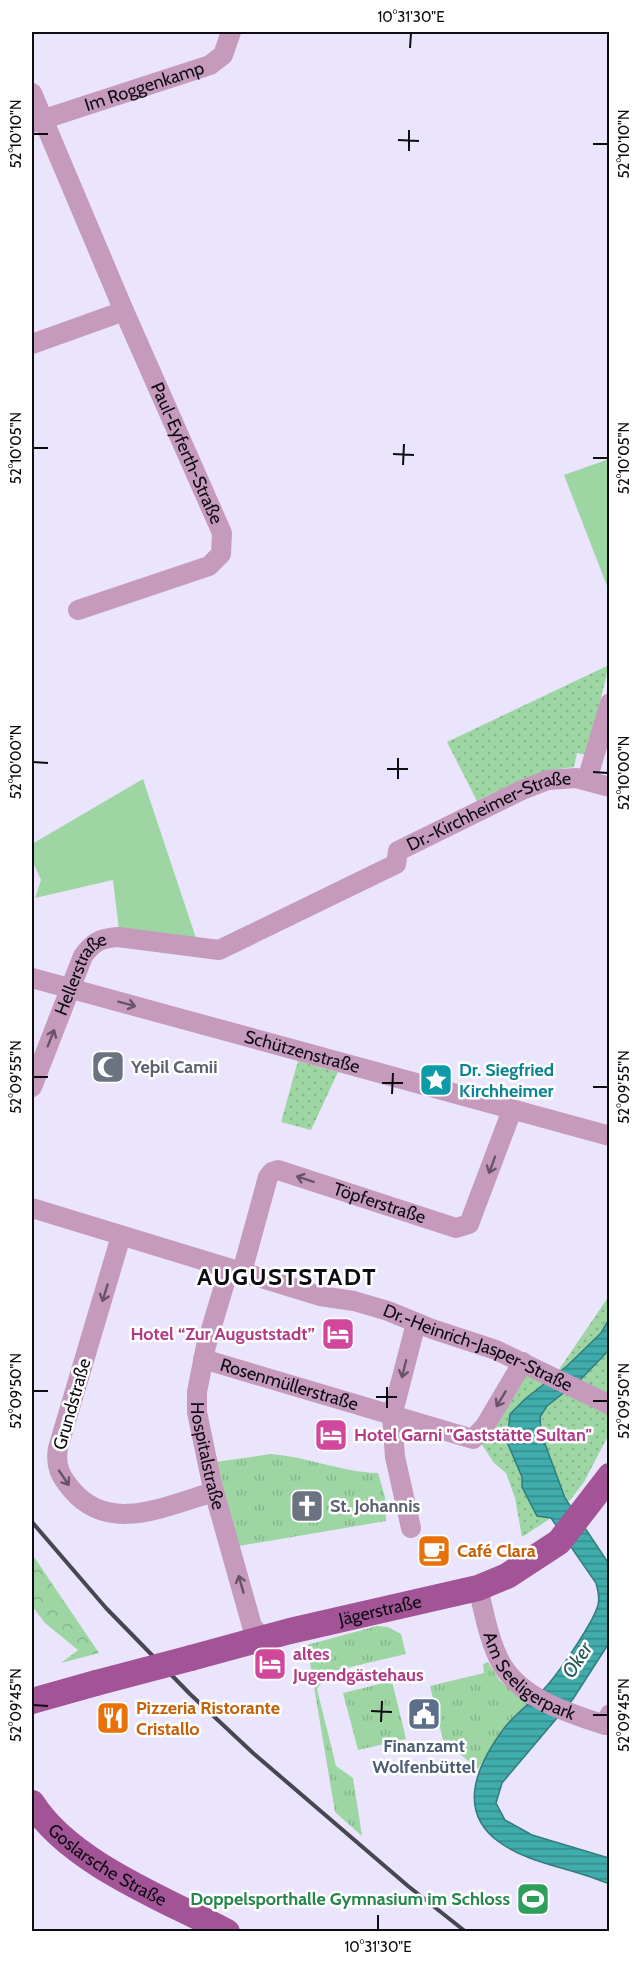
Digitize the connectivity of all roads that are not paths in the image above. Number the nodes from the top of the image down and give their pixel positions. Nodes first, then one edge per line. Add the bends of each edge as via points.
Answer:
1 (231, 32) edge
2 (32, 93) edge
3 (36, 121) edge
4 (124, 311) junction
5 (32, 344) edge
6 (78, 610) dead end
7 (609, 703) edge
8 (587, 780) junction
9 (609, 787) edge
10 (219, 950) joint
11 (32, 978) edge
12 (71, 989) junction
13 (32, 1086) edge
14 (512, 1110) junction
15 (609, 1136) edge
16 (32, 1208) edge
17 (122, 1236) junction
18 (235, 1271) junction
19 (416, 1323) junction
20 (203, 1359) junction
21 (523, 1362) junction
22 (609, 1405) edge
23 (392, 1416) junction
24 (609, 1476) edge
25 (214, 1492) junction
26 (411, 1527) dead end
27 (477, 1588) junction
28 (261, 1638) junction
29 (32, 1701) edge
30 (609, 1714) edge
31 (32, 1803) edge
32 (227, 1932) edge

1 - 3 street, Im Roggenkamp via 223,54 210,65
2 - 3 street, Paul-Eyferth-Straße
3 - 4 street, Paul-Eyferth-Straße
4 - 5 street
4 - 6 street, Paul-Eyferth-Straße via 222,533 221,554 209,566
7 - 8 street
8 - 9 street, Dr.-Kirchheimer-Straße
8 - 10 street, Dr.-Kirchheimer-Straße via 557,778 522,790 398,851 396,864
10 - 12 street, Hellerstraße via 118,937 102,939 84,956
11 - 12 street, Schützenstraße
13 -> 12 street, Hellerstraße
12 -> 14 street, Schützenstraße
14 - 15 street, Schützenstraße
14 -> 18 street, Töpferstraße via 469,1224 456,1228 278,1170 268,1177
16 - 17 street, Dr.-Heinrich-Jasper-Straße
17 - 18 street, Dr.-Heinrich-Jasper-Straße
17 -> 25 street, Grundstraße via 58,1448 58,1470 83,1500 117,1515 137,1514
18 - 19 street, Dr.-Heinrich-Jasper-Straße via 320,1296 354,1301
18 - 20 street, Hospitalstraße
19 - 21 street, Dr.-Heinrich-Jasper-Straße
19 -> 23 street
20 - 23 street, Rosenmüllerstraße
20 - 25 street, Hospitalstraße via 197,1419
21 - 22 street, Dr.-Heinrich-Jasper-Straße
21 -> 23 street, Rosenmüllerstraße via 477,1437 467,1439
23 - 26 street via 395,1457
24 - 27 main road, Jägerstraße via 559,1542 527,1565
28 -> 25 street, Hospitalstraße via 252,1626
27 - 28 main road, Jägerstraße
27 - 30 street, Am Seeligerpark via 501,1664 528,1692 605,1725
28 - 29 main road, Jägerstraße, bridge
31 - 32 main road, Goslarsche Straße via 44,1822 85,1856

